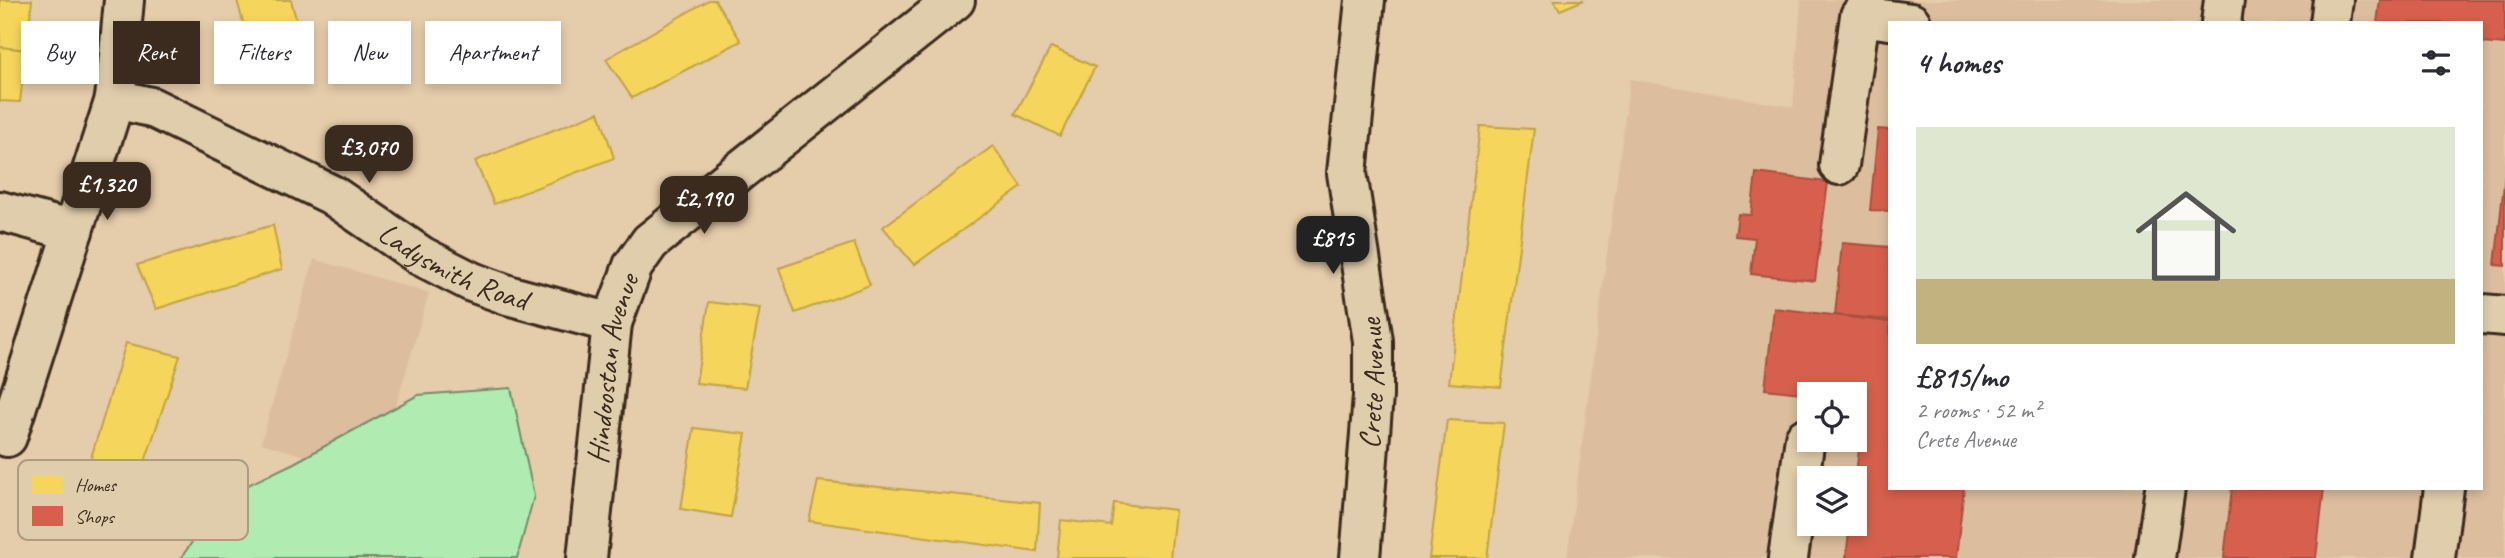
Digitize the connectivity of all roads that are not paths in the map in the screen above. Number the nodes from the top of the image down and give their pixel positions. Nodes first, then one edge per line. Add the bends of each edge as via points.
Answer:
1 (124, 0) edge
2 (955, 0) edge
3 (1365, 0) edge
4 (2224, 0) edge
5 (2333, 0) edge
6 (1896, 21) edge
7 (2221, 21) edge
8 (2330, 21) edge
9 (115, 99) junction
10 (1839, 165) dead end
11 (0, 211) edge
12 (73, 231) junction
13 (2483, 314) edge
14 (2505, 316) edge
15 (612, 323) junction
16 (7, 437) dead end
17 (1803, 452) edge
18 (2165, 490) edge
19 (2444, 490) edge
20 (587, 558) edge
21 (1360, 558) edge
22 (1788, 558) edge
23 (2155, 558) edge
24 (2435, 558) edge

1 - 9 street
2 - 15 street, Hindoostan Avenue via 650,242 633,266
3 - 21 street, Crete Avenue via 1347,173 1373,341
4 - 7 street
5 - 8 street
6 - 10 street via 1860,16
9 - 12 street
9 - 15 street, Ladysmith Road via 151,107 332,195 421,256 472,282
11 - 12 street
12 - 16 street
13 - 14 street
15 - 20 street, Hindoostan Avenue
17 - 22 street
18 - 23 street
19 - 24 street

